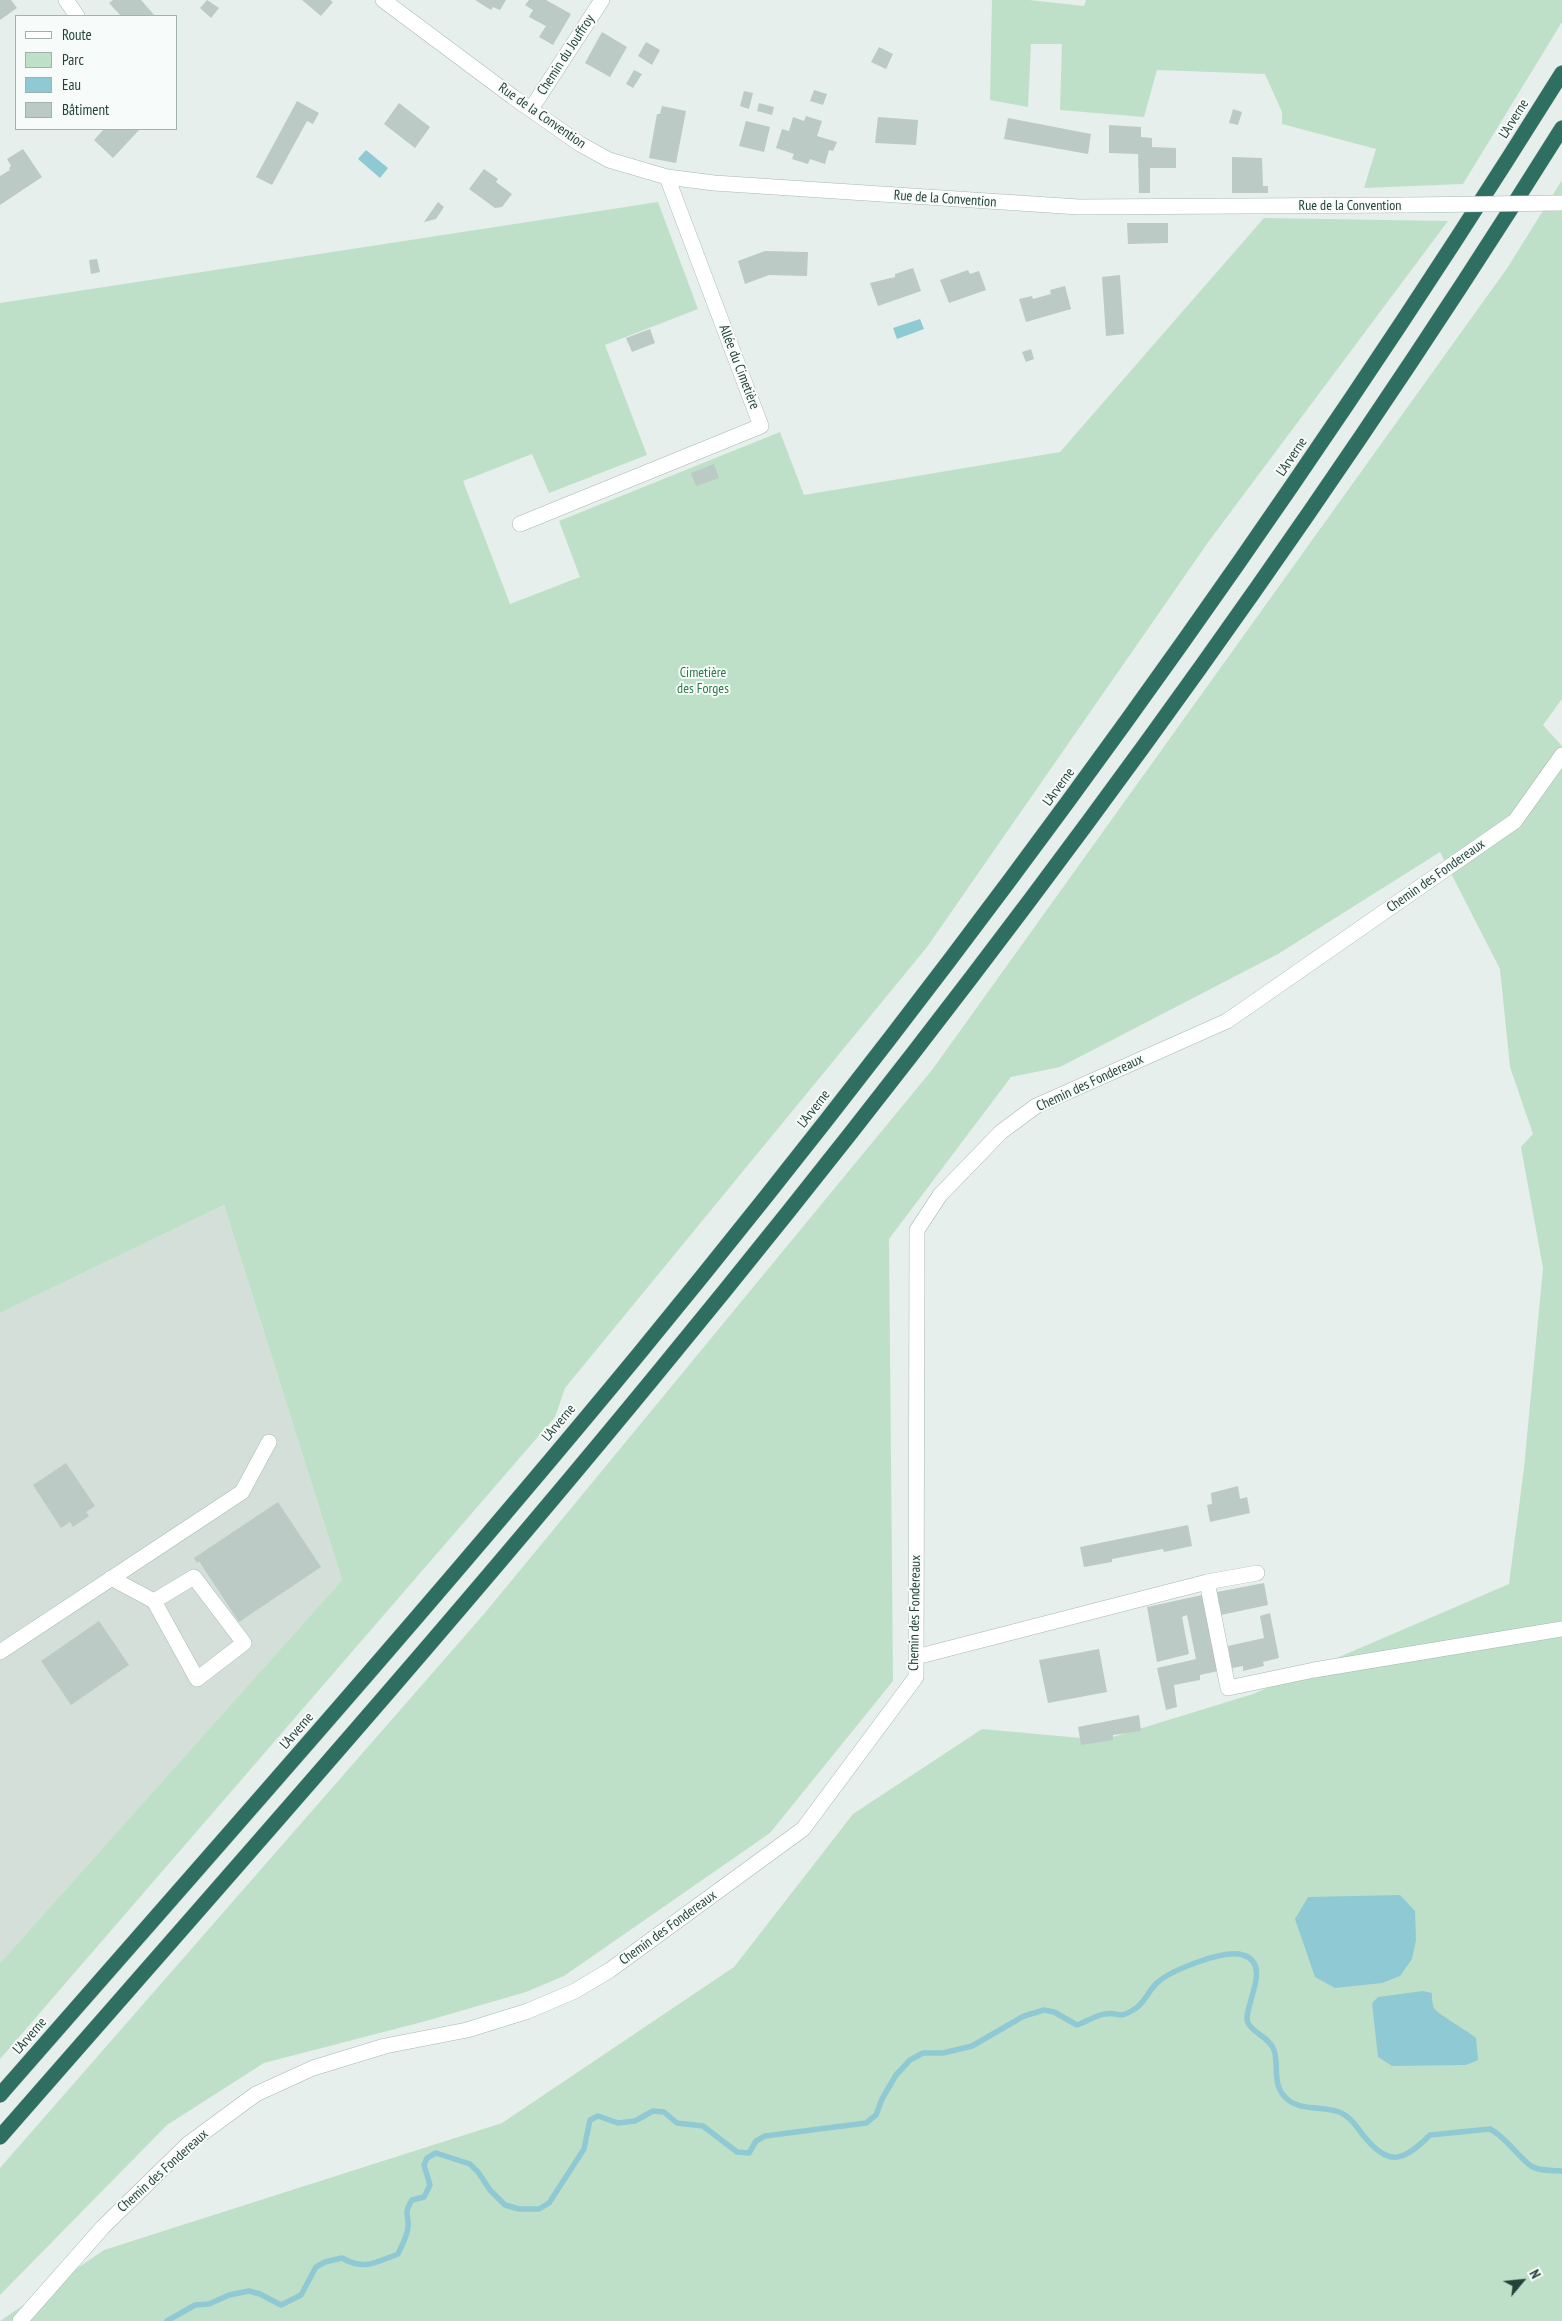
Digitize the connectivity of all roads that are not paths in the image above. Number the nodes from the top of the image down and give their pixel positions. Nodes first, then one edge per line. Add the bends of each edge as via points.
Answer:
1 (66, 0) edge
2 (383, 0) edge
3 (602, 0) edge
4 (76, 15) edge
5 (1562, 73) edge
6 (531, 109) junction
7 (1562, 128) edge
8 (667, 177) junction
9 (1562, 203) edge
10 (520, 524) dead end
11 (1562, 755) edge
12 (269, 1442) dead end
13 (1257, 1573) dead end
14 (111, 1578) junction
15 (1207, 1582) junction
16 (154, 1601) junction
17 (1562, 1629) edge
18 (0, 1652) edge
19 (916, 1657) junction
20 (0, 2095) edge
21 (0, 2137) edge
22 (20, 2321) edge

1 - 4 street
2 - 6 street, Rue de la Convention
3 - 6 street, Chemin du Jouffroy
5 - 20 highway, L'Arverne via 1435,274 1224,585 1006,887 889,1040 643,1348 503,1515
6 - 8 street, Rue de la Convention via 609,160
7 - 21 highway via 1462,285 1255,591 1132,764 906,1063 652,1379 379,1703
8 - 9 street, Rue de la Convention, bridge via 1079,208
8 - 10 street, Allée du Cimetière via 761,426
11 - 19 street, Chemin des Fondereaux via 1515,821 1227,1021 1036,1106 1001,1132 940,1195 917,1230
12 - 14 street via 242,1492
13 - 15 street
14 - 16 street
14 - 18 street
15 - 17 street via 1228,1688 1314,1670
15 - 19 street
16 - 16 street via 197,1679 244,1643 194,1577
19 - 22 street, Chemin des Fondereaux via 916,1677 803,1829 610,1970 575,1991 528,2011 467,2030 385,2046 312,2068 256,2094 188,2144 103,2226

